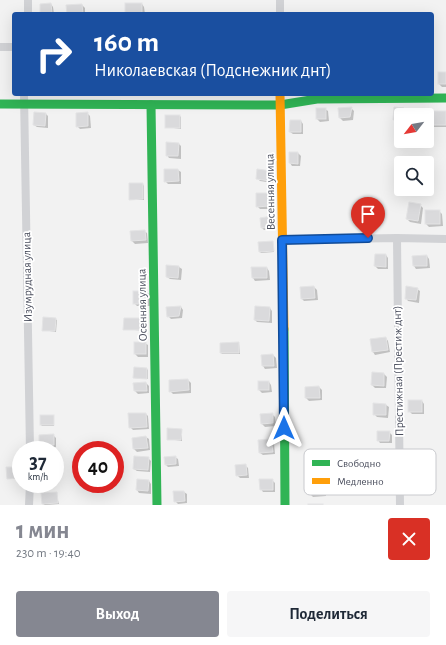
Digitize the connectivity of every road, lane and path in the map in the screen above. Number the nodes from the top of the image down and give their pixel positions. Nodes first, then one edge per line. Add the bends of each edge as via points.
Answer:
1 (28, 0) edge
2 (280, 0) edge
3 (28, 12) edge
4 (280, 12) edge
5 (0, 47) edge
6 (12, 47) edge
7 (280, 96) edge
8 (446, 98) edge
9 (24, 99) edge
10 (0, 104) edge
11 (151, 105) junction
12 (280, 105) junction
13 (397, 238) junction
14 (446, 239) edge
15 (282, 240) junction
16 (30, 441) edge
17 (399, 449) edge
18 (30, 493) edge
19 (400, 495) edge
20 (29, 505) edge
21 (157, 505) edge
22 (285, 505) edge
23 (400, 505) edge

1 - 3 street
2 - 4 street
5 - 6 street
7 - 12 street, Весенняя улица
8 - 12 street via 316,99
9 - 10 street
9 - 11 street
9 - 16 street, Изумрудная улица
11 - 12 street
11 - 21 street, Осенняя улица
12 - 15 street, Весенняя улица
13 - 14 street
13 - 15 street
13 - 17 street, Престижная (Престиж днт)
15 - 22 street, Весенняя улица
18 - 20 street
19 - 23 street, Престижная (Престиж днт)

